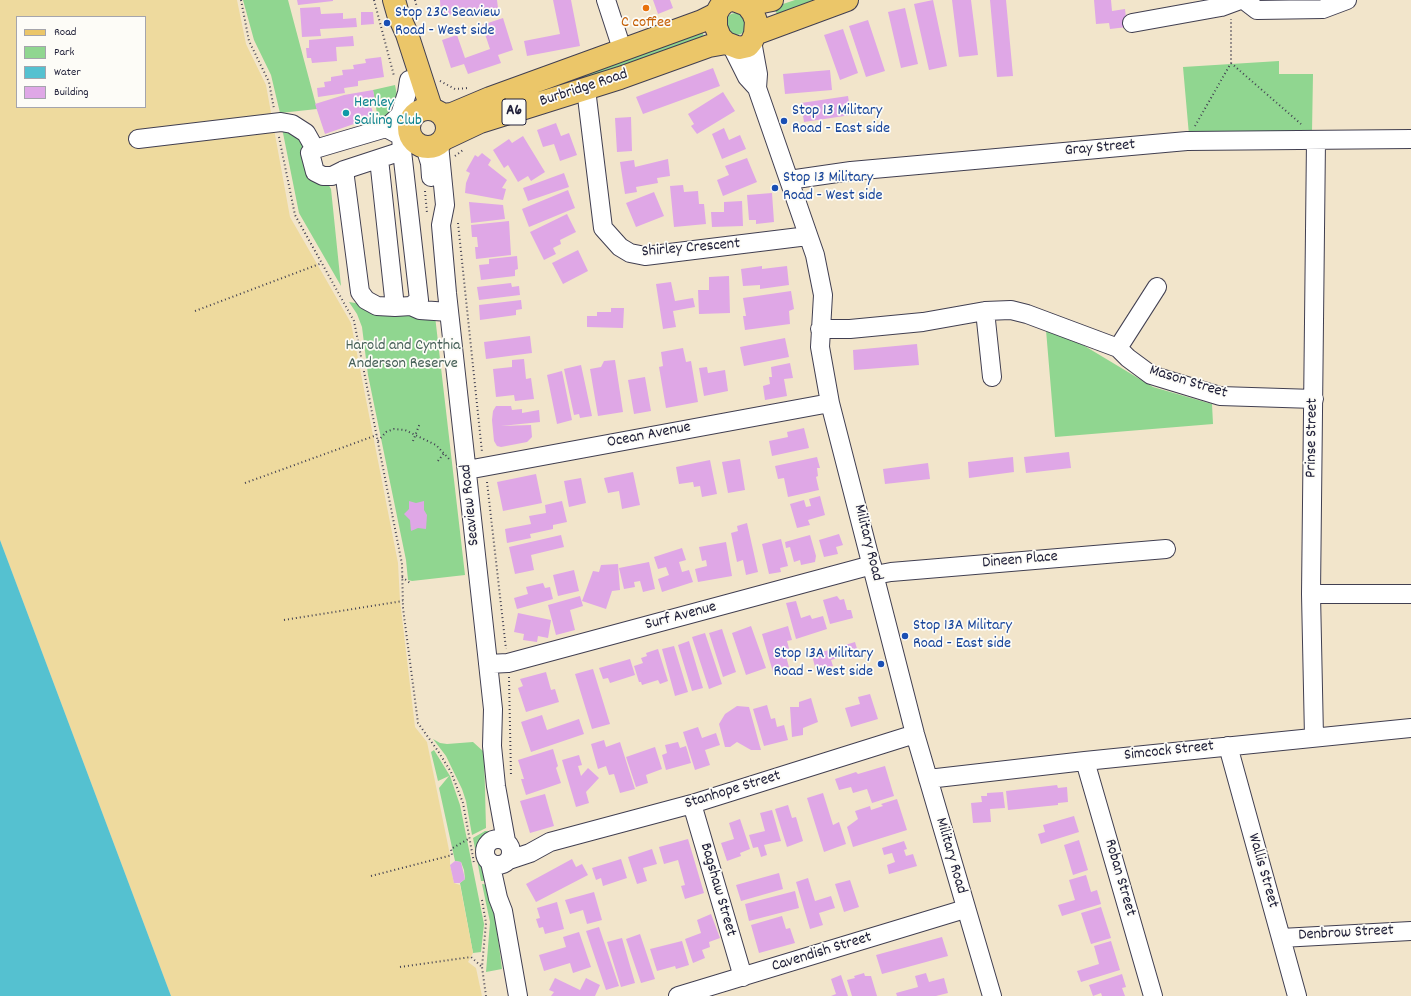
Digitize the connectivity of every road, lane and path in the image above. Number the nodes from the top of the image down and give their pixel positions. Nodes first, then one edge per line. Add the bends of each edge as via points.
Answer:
1 (241, 0) edge
2 (374, 0) edge
3 (415, 0) edge
4 (606, 0) edge
5 (772, 0) edge
6 (847, 0) edge
7 (1347, 0) edge
8 (1238, 1) edge
9 (731, 3) edge
10 (396, 7) edge
11 (421, 23) dead end
12 (1132, 23) dead end
13 (741, 41) junction
14 (622, 49) junction
15 (1231, 63) junction
16 (416, 81) junction
17 (468, 88) dead end
18 (455, 89) junction
19 (586, 89) junction
20 (490, 98) junction
21 (436, 108) junction
22 (276, 122) junction
23 (386, 128) junction
24 (138, 139) dead end
25 (1411, 139) edge
26 (1311, 140) junction
27 (1187, 141) junction
28 (440, 146) junction
29 (315, 149) junction
30 (465, 149) dead end
31 (402, 151) junction
32 (379, 159) junction
33 (344, 170) junction
34 (789, 180) junction
35 (449, 223) junction
36 (808, 236) junction
37 (322, 263) junction
38 (1157, 287) dead end
39 (408, 304) junction
40 (448, 306) junction
41 (194, 311) dead end
42 (985, 311) junction
43 (820, 329) junction
44 (1118, 348) junction
45 (992, 376) dead end
46 (1314, 399) junction
47 (830, 402) junction
48 (420, 423) dead end
49 (416, 434) junction
50 (377, 435) junction
51 (378, 441) junction
52 (413, 441) dead end
53 (482, 452) dead end
54 (444, 453) junction
55 (438, 460) dead end
56 (461, 466) junction
57 (245, 483) dead end
58 (1166, 549) dead end
59 (874, 570) junction
60 (402, 577) junction
61 (410, 583) dead end
62 (1311, 594) junction
63 (1411, 594) edge
64 (403, 601) junction
65 (284, 620) dead end
66 (488, 664) junction
67 (1411, 728) edge
68 (915, 734) junction
69 (1314, 737) junction
70 (1228, 746) junction
71 (1085, 761) junction
72 (928, 779) junction
73 (692, 804) junction
74 (470, 838) junction
75 (498, 854) junction
76 (371, 876) dead end
77 (481, 896) dead end
78 (965, 909) junction
79 (1411, 931) edge
80 (1281, 938) junction
81 (400, 967) dead end
82 (482, 967) junction
83 (743, 977) junction
84 (486, 996) edge
85 (518, 996) edge
86 (678, 996) edge
87 (992, 996) edge
88 (1153, 996) edge
89 (1297, 996) edge

1 - 22 path via 249,41 269,82
2 - 16 path
3 - 11 path
4 - 14 street
5 - 9 main road, Burbridge Road / A6
6 - 13 main road, Burbridge Road / A6
7 - 8 street via 1323,9 1257,10
8 - 12 street
8 - 15 path
9 - 13 main road via 753,13 756,21
9 - 13 main road via 716,27 720,37
9 - 14 main road, Burbridge Road / A6 via 702,21
10 - 16 main road via 398,36
13 - 19 main road, Burbridge Road / A6 via 709,46
13 - 34 street, Military Road via 747,77 757,88
14 - 20 main road, Burbridge Road / A6
15 - 26 path via 1306,130
15 - 27 path
16 - 18 path via 439,81
16 - 20 main road via 452,102
16 - 21 main road
16 - 23 street via 407,94 400,115
17 - 18 path
18 - 21 path
19 - 28 main road, Burbridge Road / A6 via 480,122
19 - 36 street, Shirley Crescent via 603,228 620,247 630,253 645,256
20 - 21 main road, Burbridge Road / A6 via 452,114
21 - 28 main road via 448,126
21 - 28 main road via 412,117 409,130 414,141
22 - 24 street
22 - 29 street via 292,124 306,132
22 - 37 path via 295,215
23 - 29 street
23 - 31 street via 401,136
25 - 26 street, Gray Street
26 - 27 street, Gray Street
26 - 46 street, Prinse Street
27 - 34 street, Gray Street via 851,171
28 - 30 path
28 - 35 street, Seaview Road
29 - 33 street via 310,153 315,172 323,176 332,176
31 - 32 street
31 - 39 street
32 - 33 street
32 - 39 street
33 - 39 street via 360,292 366,300 377,306
34 - 36 street, Military Road
35 - 40 street, Seaview Road
35 - 53 path
36 - 43 street, Military Road via 821,279 823,295
37 - 41 path
37 - 50 path via 354,321
38 - 44 street
39 - 40 street
40 - 56 street, Seaview Road
42 - 43 street, Mason Street via 923,322 850,329
42 - 44 street, Mason Street via 1011,310 1027,314
42 - 45 street
43 - 47 street, Military Road via 820,347
44 - 46 street, Mason Street via 1151,374 1220,396
46 - 62 street, Prinse Street
47 - 56 street, Ocean Avenue
47 - 59 street, Military Road
48 - 49 path
49 - 51 path via 394,429 386,432
49 - 52 path
49 - 54 path via 436,445
50 - 51 path
50 - 57 path
51 - 60 path via 399,548
54 - 55 path
54 - 56 path via 452,462
56 - 66 street, Seaview Road
58 - 59 street, Dineen Place via 891,572
59 - 66 street, Surf Avenue via 508,663
59 - 68 street, Military Road
60 - 61 path
60 - 64 path
62 - 63 street
62 - 69 street, Prinse Street
64 - 65 path
64 - 74 path via 418,723 451,772 463,804
66 - 75 street, Seaview Road
67 - 69 street, Simcock Street
68 - 72 street, Military Road
68 - 73 street, Stanhope Street
69 - 70 street, Simcock Street
70 - 71 street, Simcock Street
70 - 80 street, Wallis Street
71 - 72 street, Simcock Street
71 - 88 street, Roban Street
72 - 78 street, Military Road
73 - 75 street, Stanhope Street
73 - 83 street, Bagshaw Street
74 - 75 path
74 - 76 path via 451,849 452,855
75 - 85 street, Seaview Road via 503,911
77 - 82 path via 486,923
78 - 83 street, Cavendish Street
78 - 87 street, Military Road
79 - 80 street, Denbrow Street
80 - 89 street, Wallis Street
81 - 82 path via 471,957
82 - 84 path
83 - 86 street, Cavendish Street

